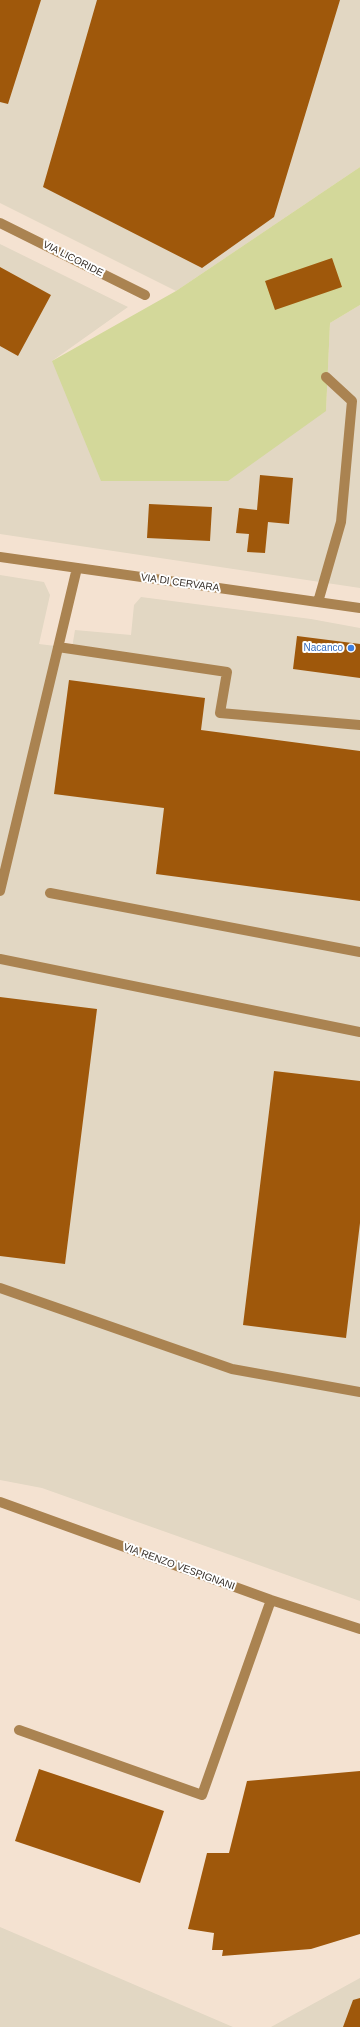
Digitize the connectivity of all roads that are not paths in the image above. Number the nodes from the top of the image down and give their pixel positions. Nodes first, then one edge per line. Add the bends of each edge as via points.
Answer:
1 (0, 223) edge
2 (145, 295) dead end
3 (326, 377) dead end
4 (0, 557) edge
5 (77, 568) junction
6 (318, 602) junction
7 (360, 608) edge
8 (58, 647) junction
9 (360, 725) edge
10 (0, 891) edge
11 (50, 893) dead end
12 (360, 952) edge
13 (0, 959) edge
14 (360, 1032) edge
15 (0, 1288) edge
16 (360, 1392) edge
17 (0, 1502) edge
18 (272, 1600) junction
19 (360, 1629) edge
20 (19, 1730) dead end

1 - 2 street, VIA LICORIDE
3 - 6 street via 352,401 341,522
4 - 5 street, VIA DI CERVARA
5 - 6 street, VIA DI CERVARA
5 - 8 street
6 - 7 street, VIA DI CERVARA
8 - 9 street via 227,672 220,713
8 - 10 street
11 - 12 street
13 - 14 street
15 - 16 street via 232,1369
17 - 18 street, VIA RENZO VESPIGNANI
18 - 19 street, VIA RENZO VESPIGNANI
18 - 20 street via 202,1796

